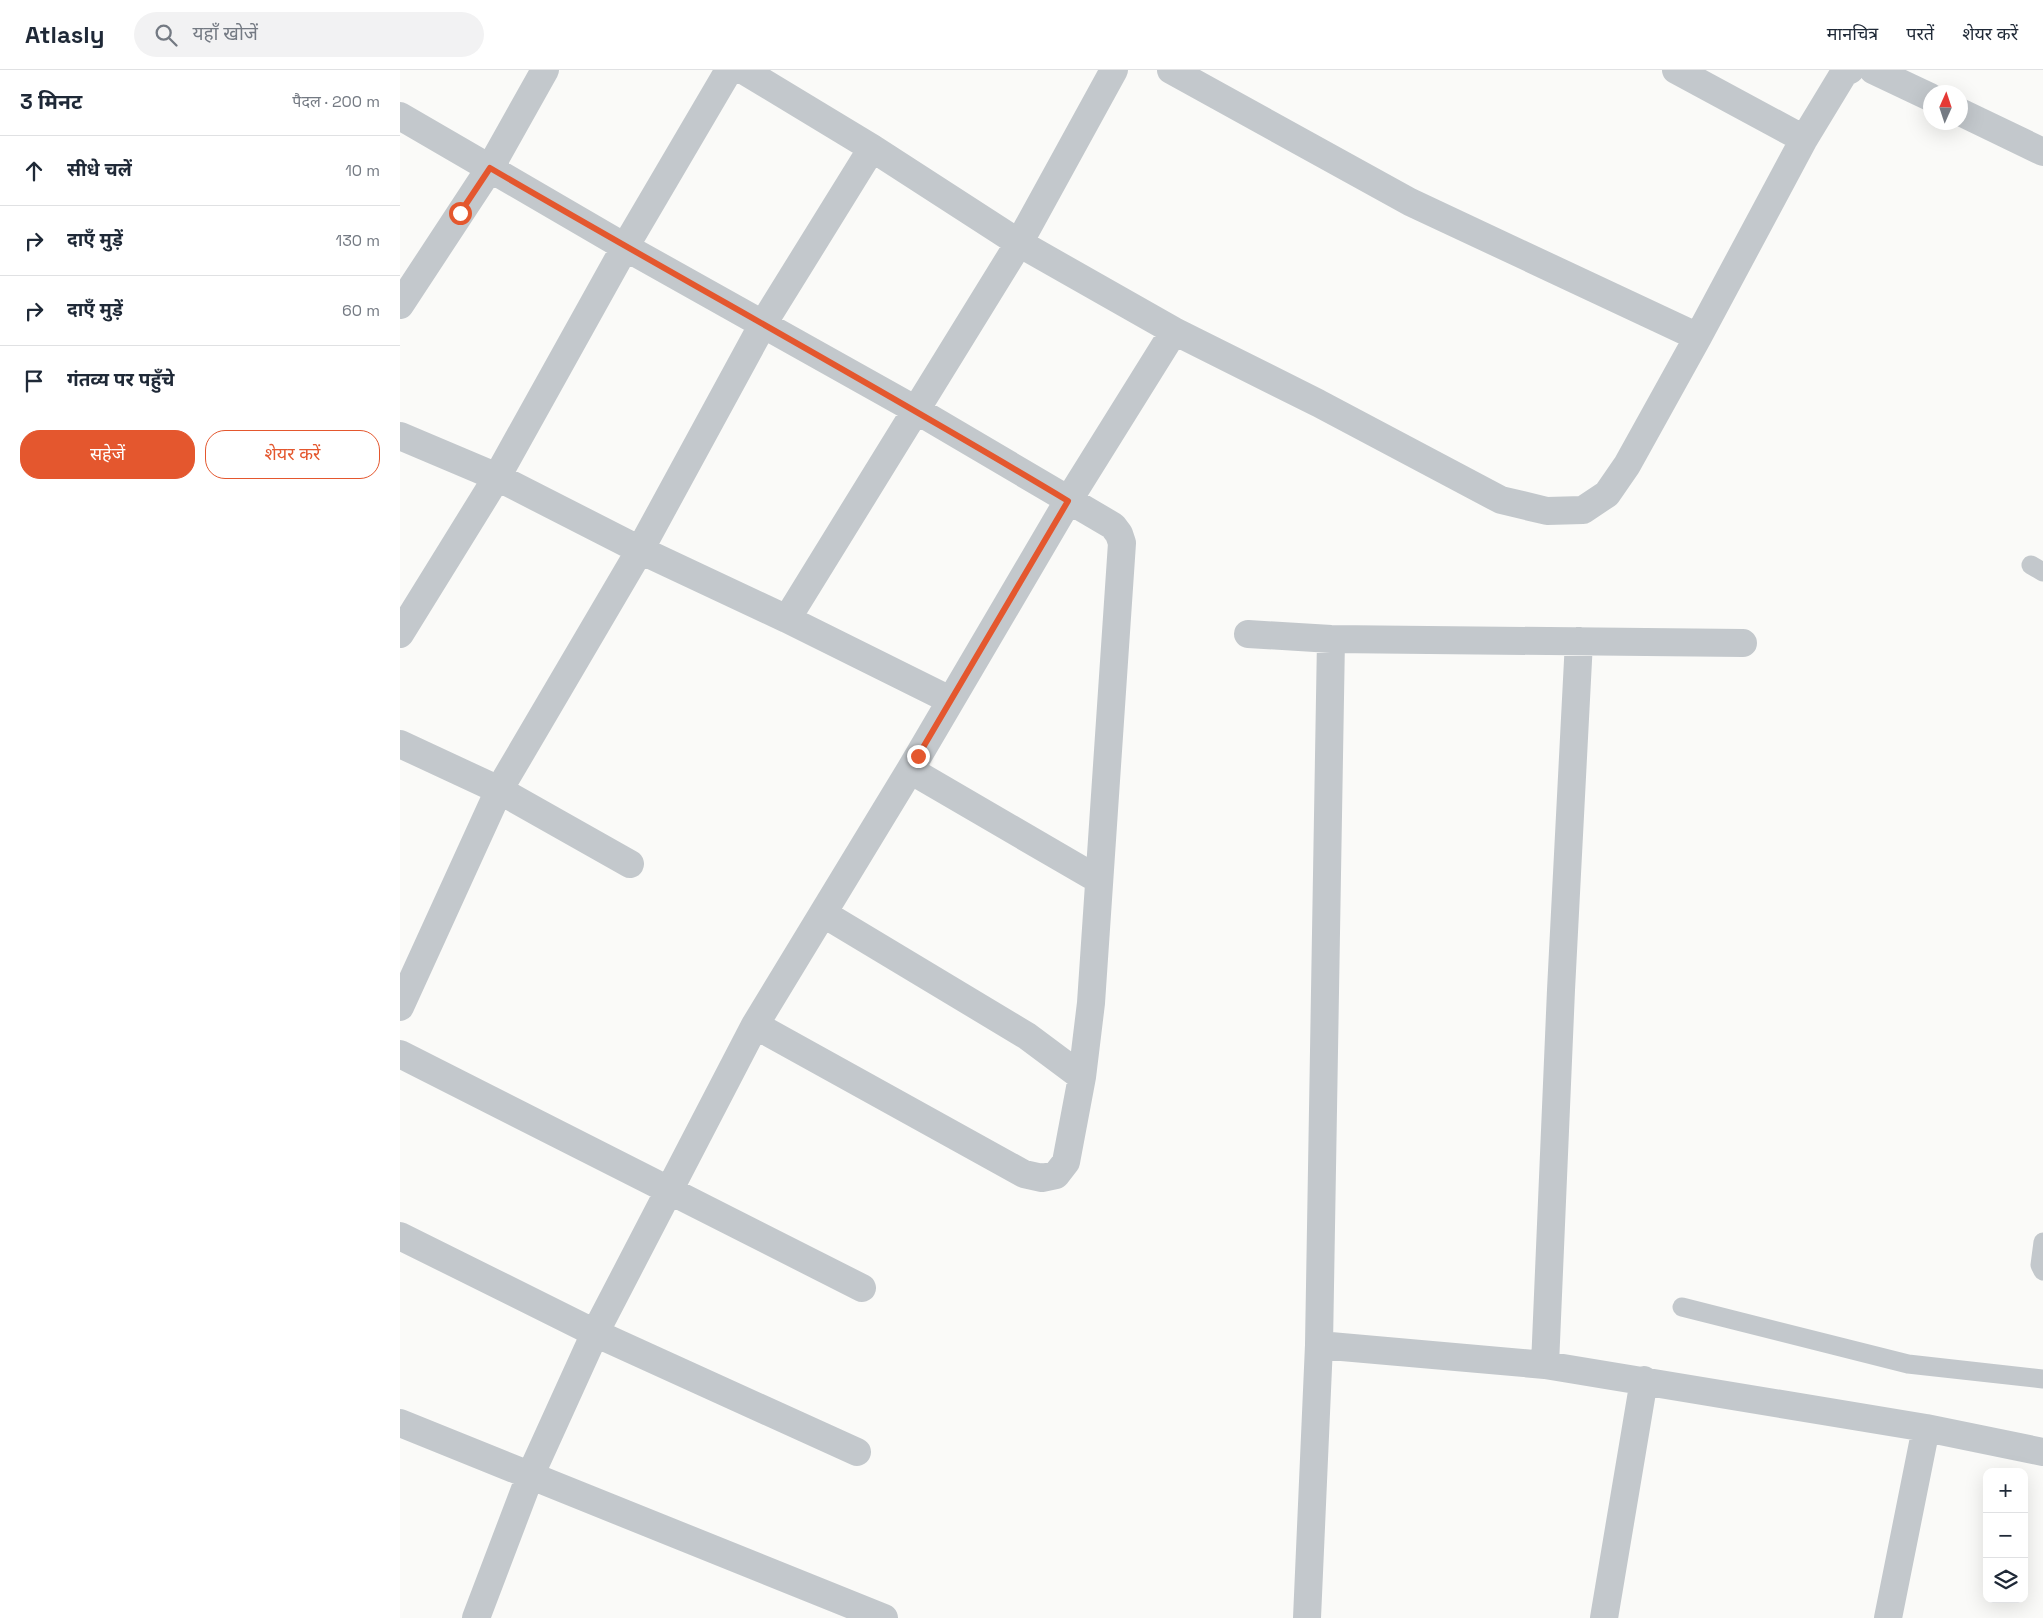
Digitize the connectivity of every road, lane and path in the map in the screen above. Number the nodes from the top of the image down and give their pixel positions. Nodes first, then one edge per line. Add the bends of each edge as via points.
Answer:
1 (545, 70) edge
2 (729, 70) edge
3 (743, 70) edge
4 (1114, 70) edge
5 (1171, 70) edge
6 (1676, 70) edge
7 (1850, 70) edge
8 (1873, 70) edge
9 (1923, 94) edge
10 (400, 116) edge
11 (1968, 116) edge
12 (1804, 139) junction
13 (872, 148) junction
14 (2043, 152) edge
15 (490, 168) junction
16 (1018, 243) junction
17 (625, 247) junction
18 (400, 304) edge
19 (763, 324) junction
20 (1174, 331) junction
21 (1698, 337) junction
22 (916, 410) junction
23 (400, 436) edge
24 (497, 477) junction
25 (1068, 501) junction
26 (640, 550) junction
27 (788, 619) junction
28 (400, 634) edge
29 (1248, 634) dead end
30 (1332, 639) junction
31 (1579, 641) junction
32 (1742, 643) dead end
33 (950, 700) junction
34 (400, 744) edge
35 (910, 770) junction
36 (499, 790) junction
37 (630, 864) dead end
38 (1099, 880) junction
39 (824, 914) junction
40 (400, 1007) edge
41 (755, 1025) junction
42 (400, 1054) edge
43 (1082, 1076) junction
44 (668, 1191) junction
45 (400, 1236) edge
46 (2043, 1242) edge
47 (2043, 1271) edge
48 (862, 1288) dead end
49 (1682, 1307) dead end
50 (595, 1334) junction
51 (1319, 1345) junction
52 (1545, 1365) junction
53 (2043, 1379) edge
54 (1644, 1380) junction
55 (400, 1423) edge
56 (1926, 1428) junction
57 (857, 1452) dead end
58 (2043, 1452) edge
59 (530, 1476) junction
60 (476, 1618) edge
61 (884, 1618) edge
62 (1307, 1618) edge
63 (1604, 1618) edge
64 (1888, 1618) edge

1 - 15 street
2 - 17 street
3 - 13 street
4 - 16 street
5 - 21 street via 1410,202
6 - 12 street
7 - 12 street via 1844,73
8 - 9 street
10 - 15 street
11 - 14 street
12 - 21 street
13 - 16 street
13 - 19 street
15 - 17 street
15 - 18 street
16 - 20 street
16 - 22 street
17 - 19 street
17 - 24 street
19 - 22 street
19 - 26 street
20 - 21 street via 1501,500 1547,511 1583,510 1607,494 1627,465
20 - 25 street
22 - 25 street
22 - 27 street
23 - 24 street
24 - 26 street
24 - 28 street
25 - 33 street
25 - 38 street via 1113,526 1122,543
26 - 27 street
26 - 36 street
27 - 33 street
29 - 30 street
30 - 31 street
30 - 51 street
31 - 32 street
31 - 52 street
33 - 35 street
34 - 36 street
35 - 38 street
35 - 39 street
36 - 37 street
36 - 40 street
38 - 43 street via 1091,1002
39 - 41 street
39 - 43 street via 1027,1036
41 - 43 street via 1024,1174 1042,1178 1056,1176 1066,1162
41 - 44 street
42 - 44 street
44 - 48 street
44 - 50 street
45 - 50 street
46 - 47 lane via 2040,1265
49 - 53 lane via 1908,1364
50 - 57 street
50 - 59 street
51 - 52 street
51 - 62 street
52 - 54 street
54 - 56 street
54 - 63 street
55 - 59 street
56 - 58 street
56 - 64 street
59 - 60 street
59 - 61 street

